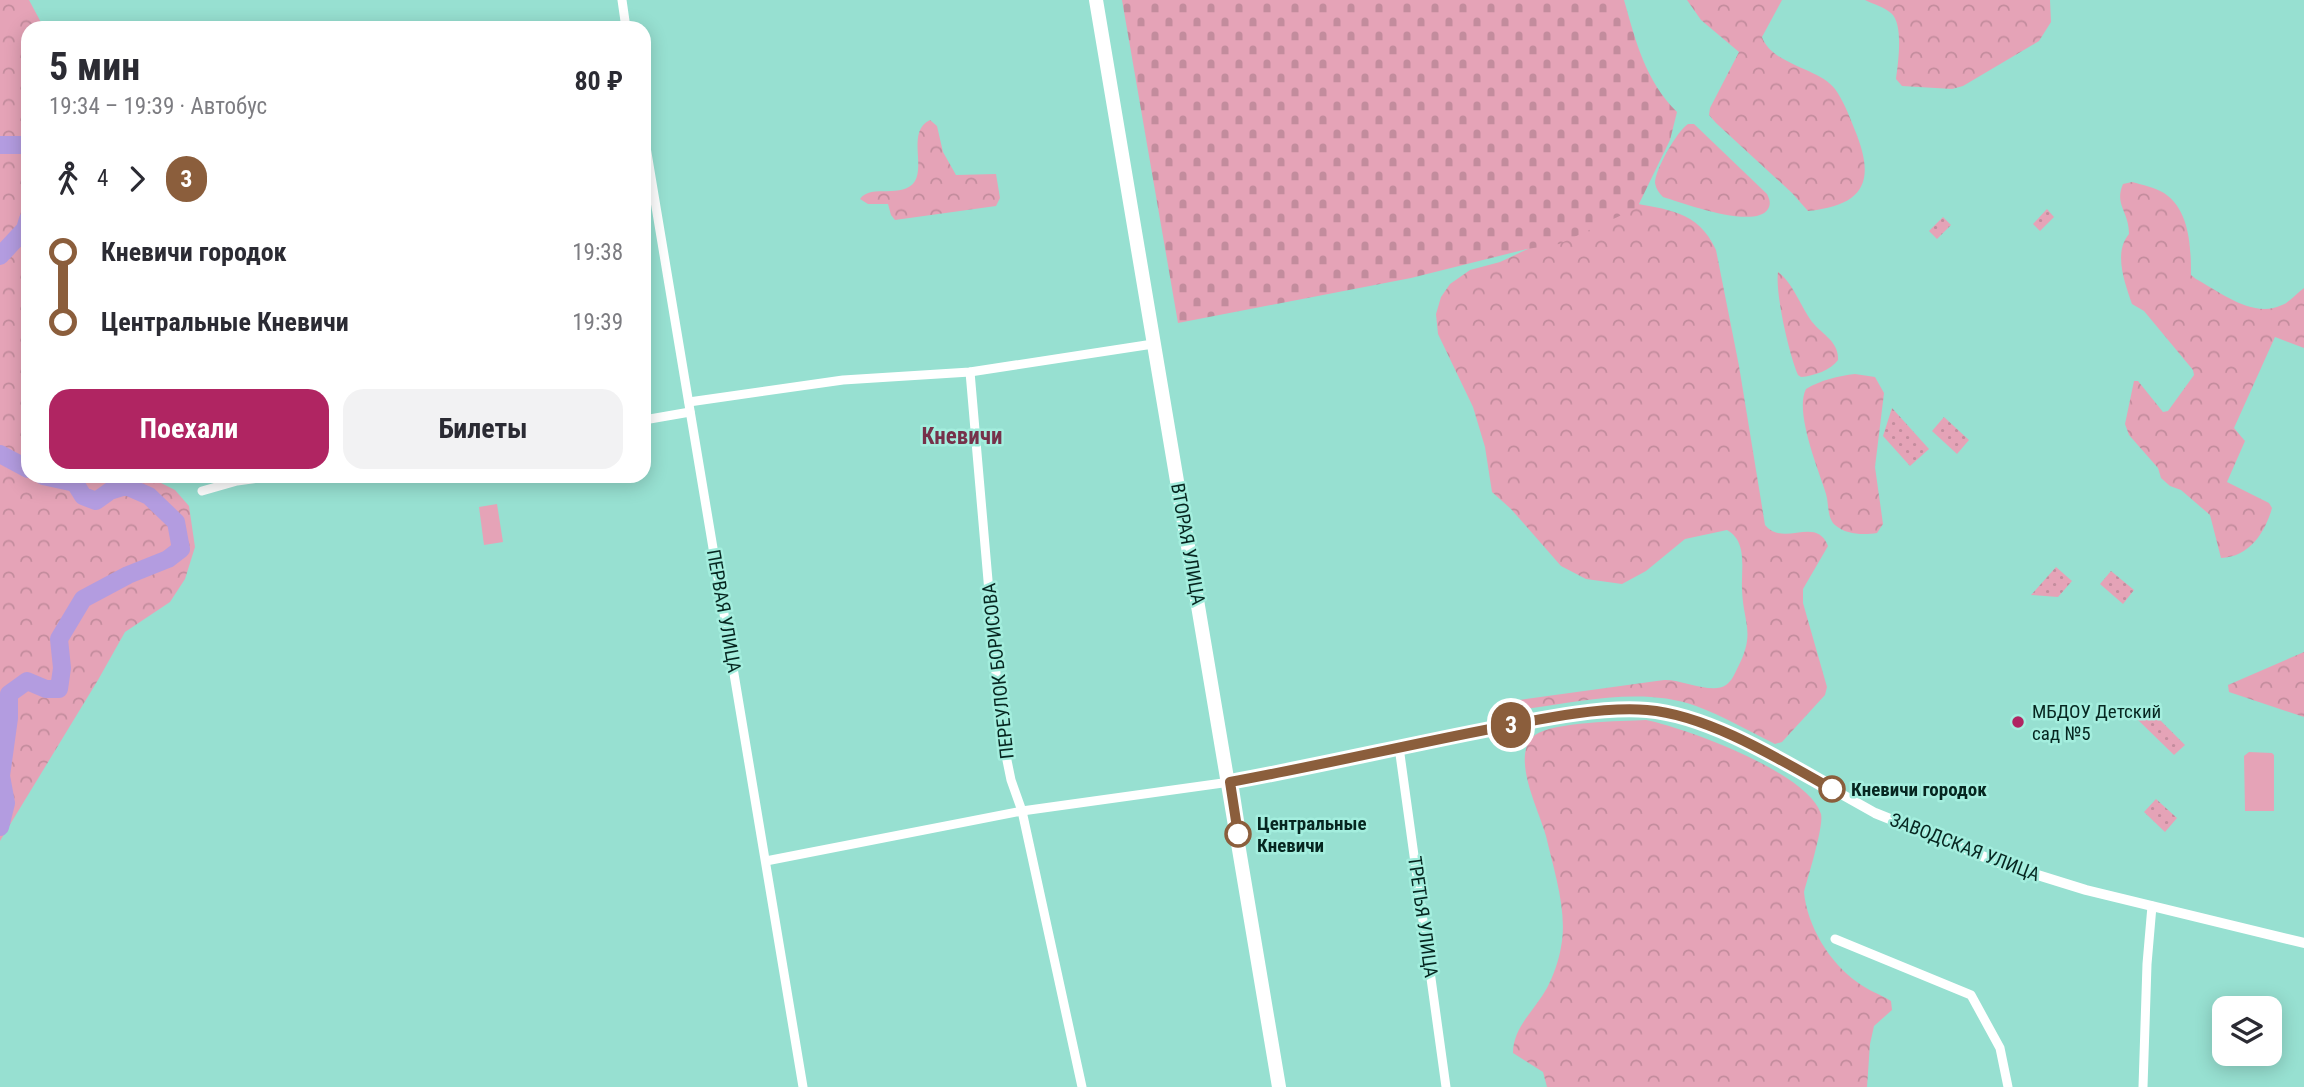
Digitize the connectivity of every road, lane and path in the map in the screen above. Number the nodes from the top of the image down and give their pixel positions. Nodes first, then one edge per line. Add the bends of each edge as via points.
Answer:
1 (622, 0) edge
2 (1097, 0) edge
3 (625, 21) edge
4 (651, 176) edge
5 (1153, 344) junction
6 (970, 372) junction
7 (690, 407) junction
8 (651, 417) edge
9 (230, 483) edge
10 (202, 491) dead end
11 (1399, 747) junction
12 (1230, 782) junction
13 (1022, 811) junction
14 (766, 861) junction
15 (2152, 906) junction
16 (1835, 939) dead end
17 (2304, 943) edge
18 (803, 1087) edge
19 (1082, 1087) edge
20 (1279, 1087) edge
21 (1446, 1087) edge
22 (2008, 1087) edge
23 (2143, 1087) edge

1 - 3 street
2 - 5 main road, ВТОРАЯ УЛИЦА
4 - 7 street, ПЕРВАЯ УЛИЦА
5 - 6 street
5 - 12 main road, ВТОРАЯ УЛИЦА
6 - 7 street via 844,380
6 - 13 street, ПЕРЕУЛОК БОРИСОВА via 1002,731
7 - 8 street
7 - 14 street, ПЕРВАЯ УЛИЦА
9 - 10 street
11 - 12 street, ЗАВОДСКАЯ УЛИЦА
11 - 15 street, ЗАВОДСКАЯ УЛИЦА via 1601,712 1671,714 1695,720 1786,763 1910,828 2025,872
11 - 21 street, ТРЕТЬЯ УЛИЦА
12 - 13 street
12 - 20 main road, ВТОРАЯ УЛИЦА
13 - 14 street
13 - 19 street, ПЕРЕУЛОК БОРИСОВА
14 - 18 street, ПЕРВАЯ УЛИЦА
15 - 17 street, ЗАВОДСКАЯ УЛИЦА
15 - 23 street
16 - 22 street via 1971,995 2000,1048

